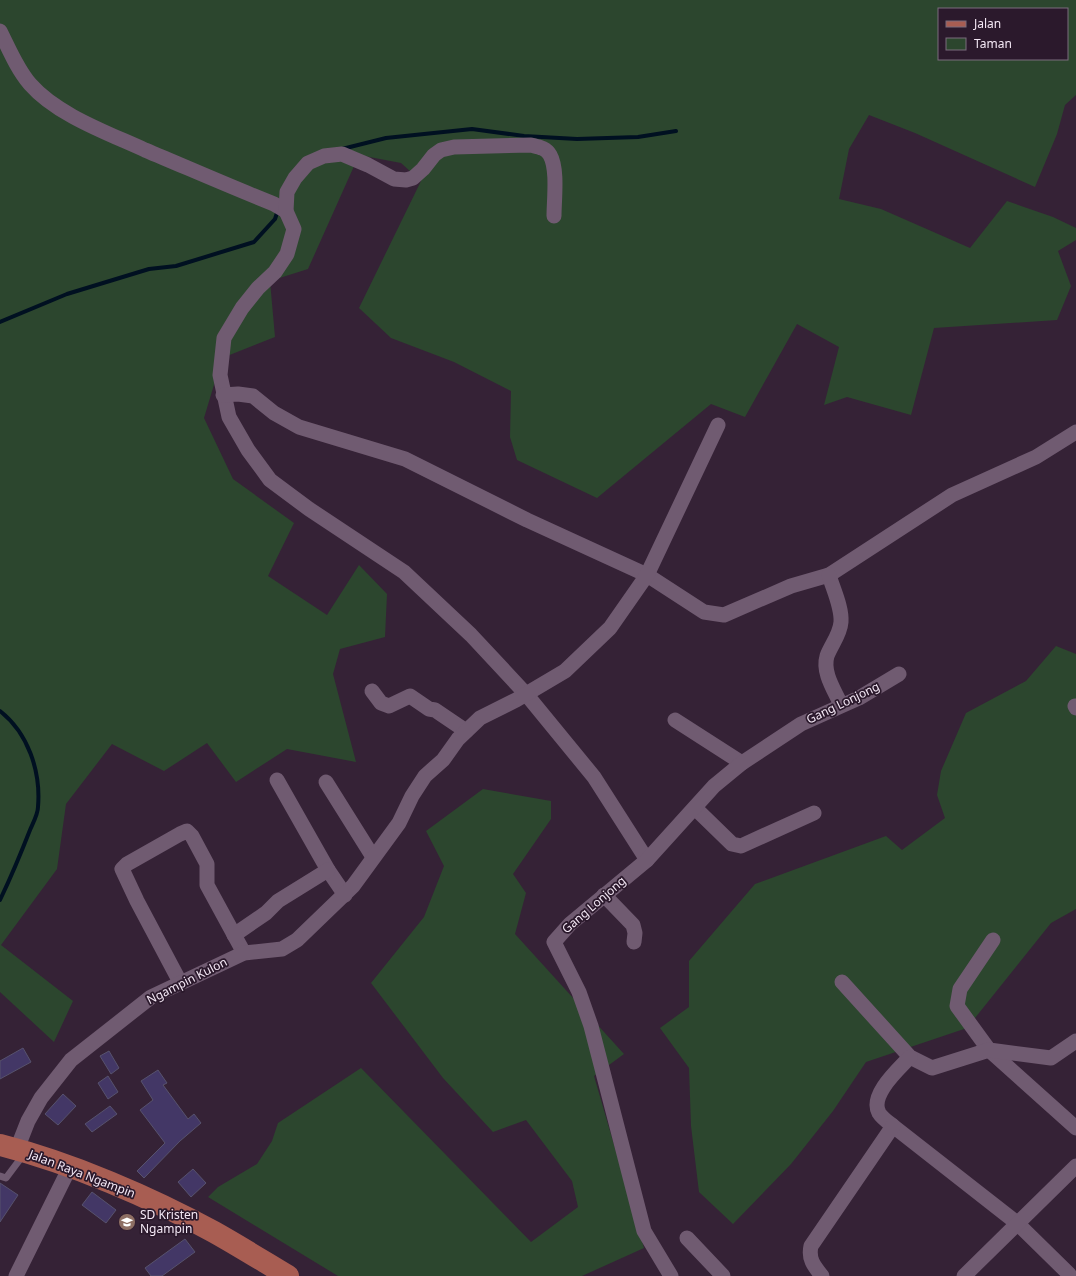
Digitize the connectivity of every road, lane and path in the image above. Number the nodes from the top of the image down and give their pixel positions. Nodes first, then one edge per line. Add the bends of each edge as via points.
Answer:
1 (0, 31) edge
2 (280, 208) junction
3 (554, 216) dead end
4 (223, 395) junction
5 (718, 425) dead end
6 (1076, 432) edge
7 (646, 575) junction
8 (829, 575) junction
9 (899, 674) dead end
10 (372, 691) dead end
11 (526, 694) junction
12 (841, 705) junction
13 (676, 720) dead end
14 (466, 732) junction
15 (742, 763) junction
16 (277, 780) dead end
17 (326, 782) dead end
18 (695, 808) junction
19 (814, 813) dead end
20 (647, 860) junction
21 (370, 861) junction
22 (328, 870) junction
23 (344, 895) junction
24 (604, 895) junction
25 (234, 935) junction
26 (993, 940) dead end
27 (634, 942) dead end
28 (244, 953) junction
29 (180, 982) junction
30 (842, 982) dead end
31 (1076, 1041) edge
32 (988, 1050) junction
33 (910, 1057) junction
34 (893, 1126) junction
35 (1076, 1128) edge
36 (14, 1149) edge
37 (1076, 1166) edge
38 (70, 1168) junction
39 (0, 1176) edge
40 (1017, 1223) junction
41 (687, 1238) dead end
42 (1071, 1273) edge
43 (16, 1276) edge
44 (288, 1276) edge
45 (671, 1276) edge
46 (723, 1276) edge
47 (822, 1276) edge
48 (964, 1276) edge

1 - 2 street via 30,84 54,104 114,136
2 - 3 street via 295,178 308,163 324,156 342,154 368,164 394,179 406,180 413,178 442,150 454,147 531,145 542,147 550,156 554,169
2 - 4 street via 294,229 287,254 275,272 242,308 224,338 220,374
4 - 7 street via 252,396 274,413 299,427 405,459 526,520
4 - 11 street via 229,417 248,450 270,480 404,572 472,635
5 - 7 street, Ngampin Kulon
6 - 8 street via 1036,457 952,495
7 - 8 street via 704,612 724,615 791,586
7 - 11 street, Ngampin Kulon via 602,637 565,671
8 - 12 street via 841,620 840,630 827,657 826,665
9 - 12 street, Gang Lonjong via 859,698
10 - 14 street via 381,703 388,706 410,696
11 - 14 street, Ngampin Kulon via 480,718
11 - 20 street via 594,777
12 - 15 street, Gang Lonjong via 801,724
13 - 15 street
14 - 21 street, Ngampin Kulon via 426,776 412,796 399,823
15 - 18 street, Gang Lonjong via 714,786
16 - 22 street
17 - 21 street
18 - 19 street via 732,844 741,846
18 - 20 street, Gang Lonjong
20 - 24 street, Gang Lonjong
21 - 23 street, Ngampin Kulon
22 - 23 street
22 - 25 street via 278,901 266,913
23 - 28 street, Ngampin Kulon via 311,929 282,949
24 - 27 street via 633,925
24 - 45 street, Gang Lonjong via 570,924 554,942 579,992 590,1026 644,1231
25 - 28 street
25 - 29 street via 207,885 207,864 187,831 127,864 122,869 136,901
26 - 32 street via 960,989 957,1000 957,1006
28 - 29 street, Ngampin Kulon
29 - 36 street, Ngampin Kulon via 150,997 71,1060 41,1098
30 - 33 street
31 - 32 street via 1051,1058
32 - 33 street via 932,1068
32 - 35 street
33 - 34 street via 880,1092 876,1102 879,1113
34 - 40 street
34 - 47 street via 812,1246 812,1264
36 - 38 main road, Jalan Raya Ngampin
36 - 39 lane via 6,1178
37 - 40 street
38 - 43 street
38 - 44 main road, Jalan Raya Ngampin via 143,1197 214,1232
40 - 42 street
40 - 48 street
41 - 46 street

